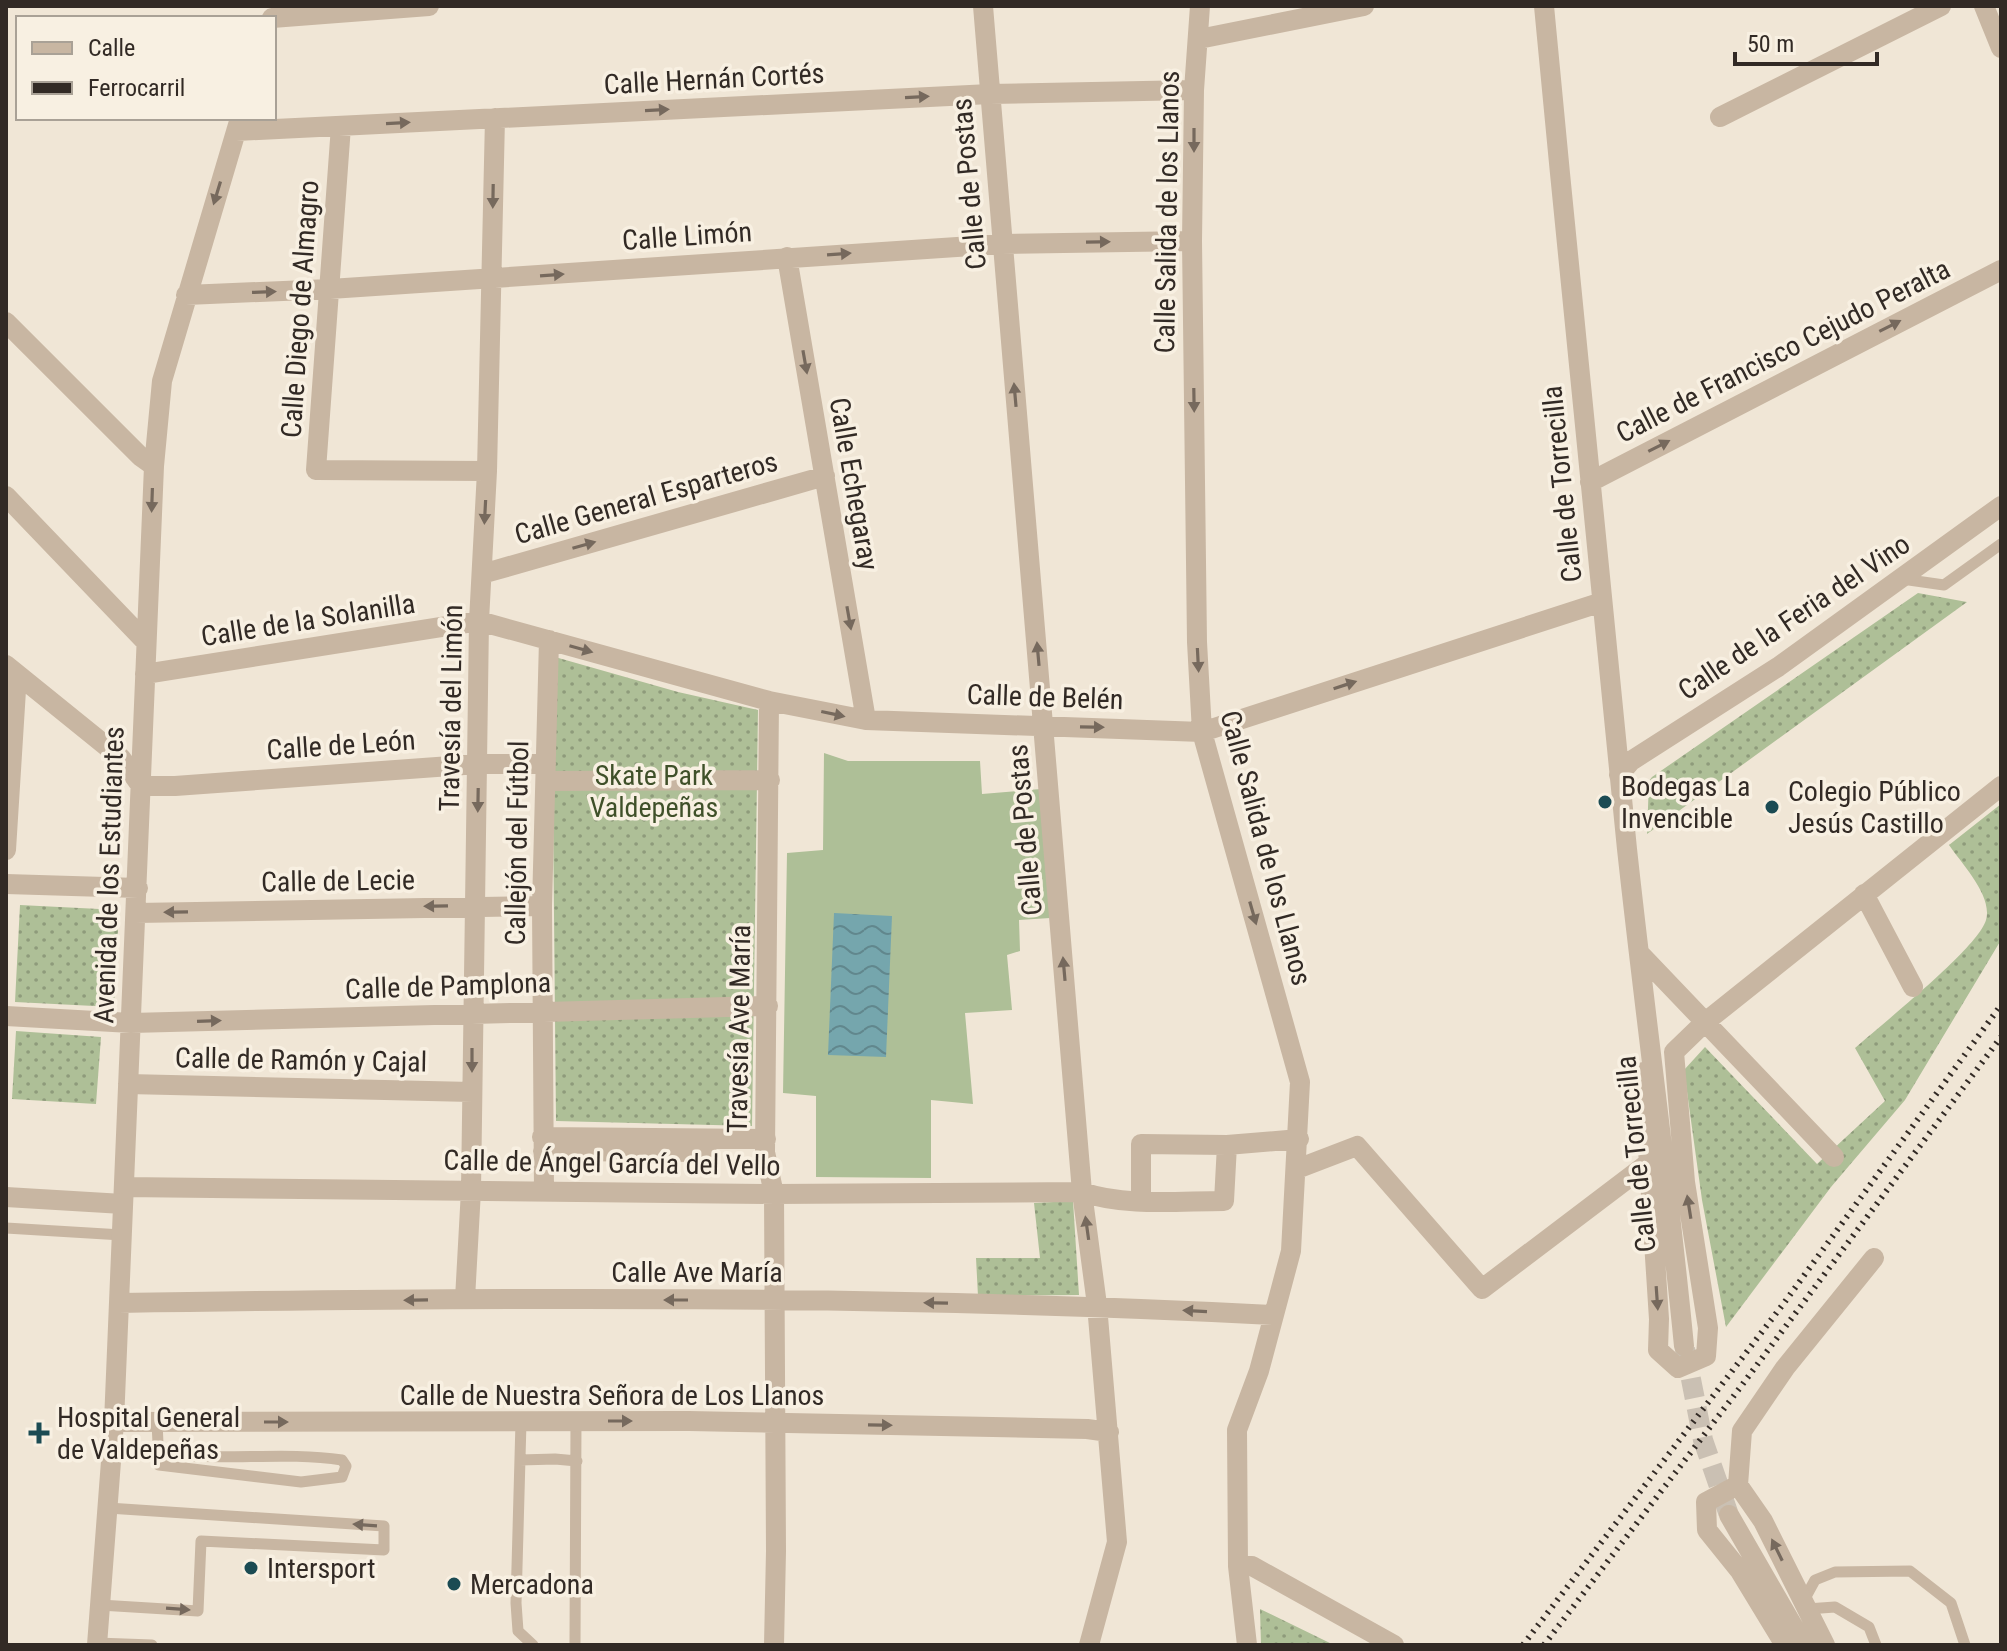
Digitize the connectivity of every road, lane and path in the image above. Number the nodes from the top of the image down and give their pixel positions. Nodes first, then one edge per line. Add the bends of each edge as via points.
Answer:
1 (429, 6) edge
2 (983, 6) edge
3 (1200, 6) edge
4 (1364, 6) edge
5 (1544, 6) edge
6 (1941, 6) edge
7 (1984, 6) edge
8 (276, 18) edge
9 (1199, 39) junction
10 (2001, 48) edge
11 (1194, 90) junction
12 (990, 94) junction
13 (1720, 117) dead end
14 (495, 118) junction
15 (238, 125) edge
16 (341, 126) junction
17 (1192, 241) junction
18 (1002, 244) junction
19 (787, 257) junction
20 (2001, 270) edge
21 (492, 279) junction
22 (330, 289) junction
23 (186, 295) junction
24 (6, 322) edge
25 (154, 466) junction
26 (487, 471) junction
27 (825, 476) junction
28 (1590, 482) junction
29 (6, 496) edge
30 (2001, 506) edge
31 (2001, 544) edge
32 (482, 574) junction
33 (1901, 579) junction
34 (1602, 602) junction
35 (479, 621) junction
36 (549, 640) junction
37 (146, 642) junction
38 (12, 669) edge
39 (145, 674) junction
40 (769, 701) junction
41 (866, 720) junction
42 (1045, 726) junction
43 (1202, 732) junction
44 (478, 764) junction
45 (546, 772) junction
46 (1619, 775) junction
47 (770, 780) junction
48 (141, 786) junction
49 (2001, 786) edge
50 (6, 850) edge
51 (6, 884) edge
52 (138, 888) junction
53 (1864, 894) junction
54 (475, 906) junction
55 (542, 906) junction
56 (1634, 912) junction
57 (136, 913) junction
58 (1641, 955) junction
59 (1913, 987) dead end
60 (768, 1006) junction
61 (542, 1011) junction
62 (472, 1013) junction
63 (6, 1016) edge
64 (131, 1023) junction
65 (1704, 1023) junction
66 (128, 1084) junction
67 (472, 1092) junction
68 (1299, 1139) junction
69 (542, 1144) junction
70 (1227, 1145) junction
71 (766, 1146) junction
72 (1834, 1157) dead end
73 (1647, 1164) junction
74 (1297, 1169) junction
75 (471, 1190) junction
76 (544, 1191) junction
77 (774, 1194) junction
78 (124, 1195) junction
79 (1090, 1195) junction
80 (6, 1197) edge
81 (1141, 1200) junction
82 (6, 1228) edge
83 (122, 1235) junction
84 (1874, 1258) dead end
85 (465, 1299) junction
86 (774, 1301) junction
87 (119, 1303) junction
88 (1097, 1305) junction
89 (1273, 1315) junction
90 (1684, 1346) tunnel mouth
91 (576, 1421) junction
92 (114, 1422) junction
93 (157, 1422) junction
94 (521, 1422) junction
95 (775, 1423) junction
96 (1109, 1432) junction
97 (159, 1453) junction
98 (520, 1460) junction
99 (577, 1461) junction
100 (1738, 1485) junction
101 (108, 1508) junction
102 (1729, 1515) tunnel mouth
103 (1238, 1566) junction
104 (100, 1605) junction
105 (1805, 1606) junction
106 (97, 1644) edge
107 (152, 1645) edge
108 (533, 1645) edge
109 (575, 1645) edge
110 (774, 1645) edge
111 (1089, 1645) edge
112 (1247, 1645) edge
113 (1394, 1645) edge
114 (1785, 1645) edge
115 (1804, 1645) edge
116 (1825, 1645) edge
117 (1876, 1645) edge
118 (1965, 1645) edge

1 - 8 street
2 - 12 street, Calle de Postas
3 - 9 street, Calle Salida de los Llanos
4 - 9 street
5 - 28 street, Calle de Torrecilla
6 - 13 street
7 - 10 street
9 - 11 street, Calle Salida de los Llanos
11 - 12 street, Calle Hernán Cortés
11 -> 17 street, Calle Salida de los Llanos
14 -> 12 street, Calle Hernán Cortés
12 - 18 street, Calle de Postas
16 -> 14 street, Calle Hernán Cortés
14 -> 21 street, Travesía del Limón
15 - 16 street, Calle Hernán Cortés
15 -> 23 street, Avenida de los Estudiantes
16 - 22 street, Calle Diego de Almagro
18 -> 17 street, Calle Limón
17 -> 43 street, Calle Salida de los Llanos
19 -> 18 street, Calle Limón
42 -> 18 street, Calle de Postas
21 -> 19 street, Calle Limón
19 -> 27 street, Calle Echegaray
28 -> 20 street, Calle de Francisco Cejudo Peralta
21 - 22 street, Calle Limón
21 - 26 street, Travesía del Limón
23 -> 22 street, Calle Limón
22 - 26 street, Calle Diego de Almagro via 316,470
23 - 25 street, Avenida de los Estudiantes via 162,381
24 - 25 street
25 -> 37 street, Avenida de los Estudiantes
26 -> 32 street, Travesía del Limón
32 -> 27 street, Calle General Esparteros
27 -> 41 street, Calle Echegaray
28 - 34 street, Calle de Torrecilla
29 - 37 street
30 - 33 street, Calle de la Feria del Vino
31 - 33 lane via 1944,585
32 - 35 street, Travesía del Limón
33 - 46 street, Calle de la Feria del Vino via 1778,667 1631,761
43 -> 34 street, Calle de Belén
34 - 46 street, Calle de Torrecilla
35 - 36 street, Calle de Belén
35 - 39 street, Calle de la Solanilla
35 - 44 street, Travesía del Limón
36 -> 40 street, Calle de Belén
36 - 45 street, Callejón del Fútbol
37 - 39 street, Avenida de los Estudiantes
38 - 48 street via 121,758
38 - 50 street
39 - 48 street, Avenida de los Estudiantes
40 -> 41 street, Calle de Belén
40 - 47 street, Travesía Ave María
41 - 42 street, Calle de Belén
42 -> 43 street, Calle de Belén
79 -> 42 street, Calle de Postas
43 -> 68 street, Calle Salida de los Llanos via 1300,1082
44 - 45 street, Calle de León
44 - 48 street, Calle de León
44 -> 54 street, Travesía del Limón
45 - 47 street, Calle de León
45 - 55 street, Callejón del Fútbol
46 - 56 street, Calle de Torrecilla
47 - 60 street, Travesía Ave María
48 - 52 street, Avenida de los Estudiantes
49 - 53 street
51 - 52 street
52 - 57 street, Avenida de los Estudiantes
53 - 59 street
53 - 65 street
54 - 55 street, Calle de Lecie
54 -> 57 street, Calle de Lecie
54 - 62 street, Travesía del Limón
55 - 61 street, Callejón del Fútbol
56 - 58 street, Calle de Torrecilla
56 - 73 street
57 - 64 street, Avenida de los Estudiantes
58 - 65 street
58 - 90 street, Calle de Torrecilla
60 - 61 street, Calle de Pamplona
60 - 71 street, Travesía Ave María
61 - 62 street, Calle de Pamplona
61 - 69 street, Callejón del Fútbol
64 -> 62 street, Calle de Pamplona
62 -> 67 street, Travesía del Limón
63 - 64 street, Calle de Pamplona
64 - 66 street, Avenida de los Estudiantes
65 - 72 street
73 -> 65 street via 1658,1350 1678,1368 1706,1356 1708,1328 1685,1182 1674,1052
66 - 67 street, Calle de Ramón y Cajal
66 - 78 street, Avenida de los Estudiantes
67 - 75 street, Travesía del Limón
68 - 70 street
68 - 74 street, Calle Salida de los Llanos
69 - 71 street
69 - 76 street, Callejón del Fútbol
70 - 81 street, Calle de Ángel García del Vello via 1224,1201
70 - 81 street via 1141,1144
71 - 77 street, Travesía Ave María
73 - 74 street via 1482,1289 1357,1146
74 - 89 street, Calle Salida de los Llanos via 1291,1251
75 - 76 street, Calle de Ángel García del Vello
75 - 78 street, Calle de Ángel García del Vello
75 - 85 street, Travesía del Limón
76 - 77 street, Calle de Ángel García del Vello
77 - 79 street, Calle de Ángel García del Vello
77 - 86 street, Travesía Ave María
78 - 80 street, Calle de Ángel García del Vello
78 - 83 street, Avenida de los Estudiantes
79 - 81 street, Calle de Ángel García del Vello
88 -> 79 street, Calle de Postas
82 - 83 lane
83 - 87 street, Avenida de los Estudiantes
84 - 100 street via 1785,1368 1742,1431
86 -> 85 street, Calle Ave María
85 -> 87 street, Calle Ave María
88 -> 86 street, Calle Ave María
86 - 95 street, Travesía Ave María
87 - 92 street, Avenida de los Estudiantes
89 -> 88 street, Calle Ave María
88 - 96 street, Calle de Postas
89 - 103 street, Calle Salida de los Llanos via 1237,1430
91 - 94 street, Calle de Nuestra Señora de Los Llanos
91 -> 95 street, Calle de Nuestra Señora de Los Llanos
91 - 99 lane
92 - 93 street, Calle de Nuestra Señora de Los Llanos
92 - 101 street, Avenida de los Estudiantes
93 -> 94 street, Calle de Nuestra Señora de Los Llanos
93 - 97 lane
94 - 98 lane
95 -> 96 street, Calle de Nuestra Señora de Los Llanos
95 - 110 street, Travesía Ave María
96 - 111 street, Calle de Postas via 1117,1542
97 - 97 lane via 159,1465 301,1482 342,1477 346,1466 342,1460 307,1454 232,1458
98 - 99 lane
98 - 108 lane via 516,1603 518,1631
99 - 109 lane
105 -> 100 street via 1763,1521
100 - 114 street via 1706,1502 1707,1530 1740,1571
101 - 104 street, Avenida de los Estudiantes
104 -> 101 lane via 198,1611 201,1541 384,1550 384,1526
102 - 115 street
103 - 112 street, Calle Salida de los Llanos
103 - 113 street via 1252,1566
104 - 106 street, Avenida de los Estudiantes
105 - 116 street
105 - 117 lane via 1835,1607 1869,1627
105 - 118 lane via 1815,1580 1835,1572 1910,1571 1951,1603
106 - 107 lane

